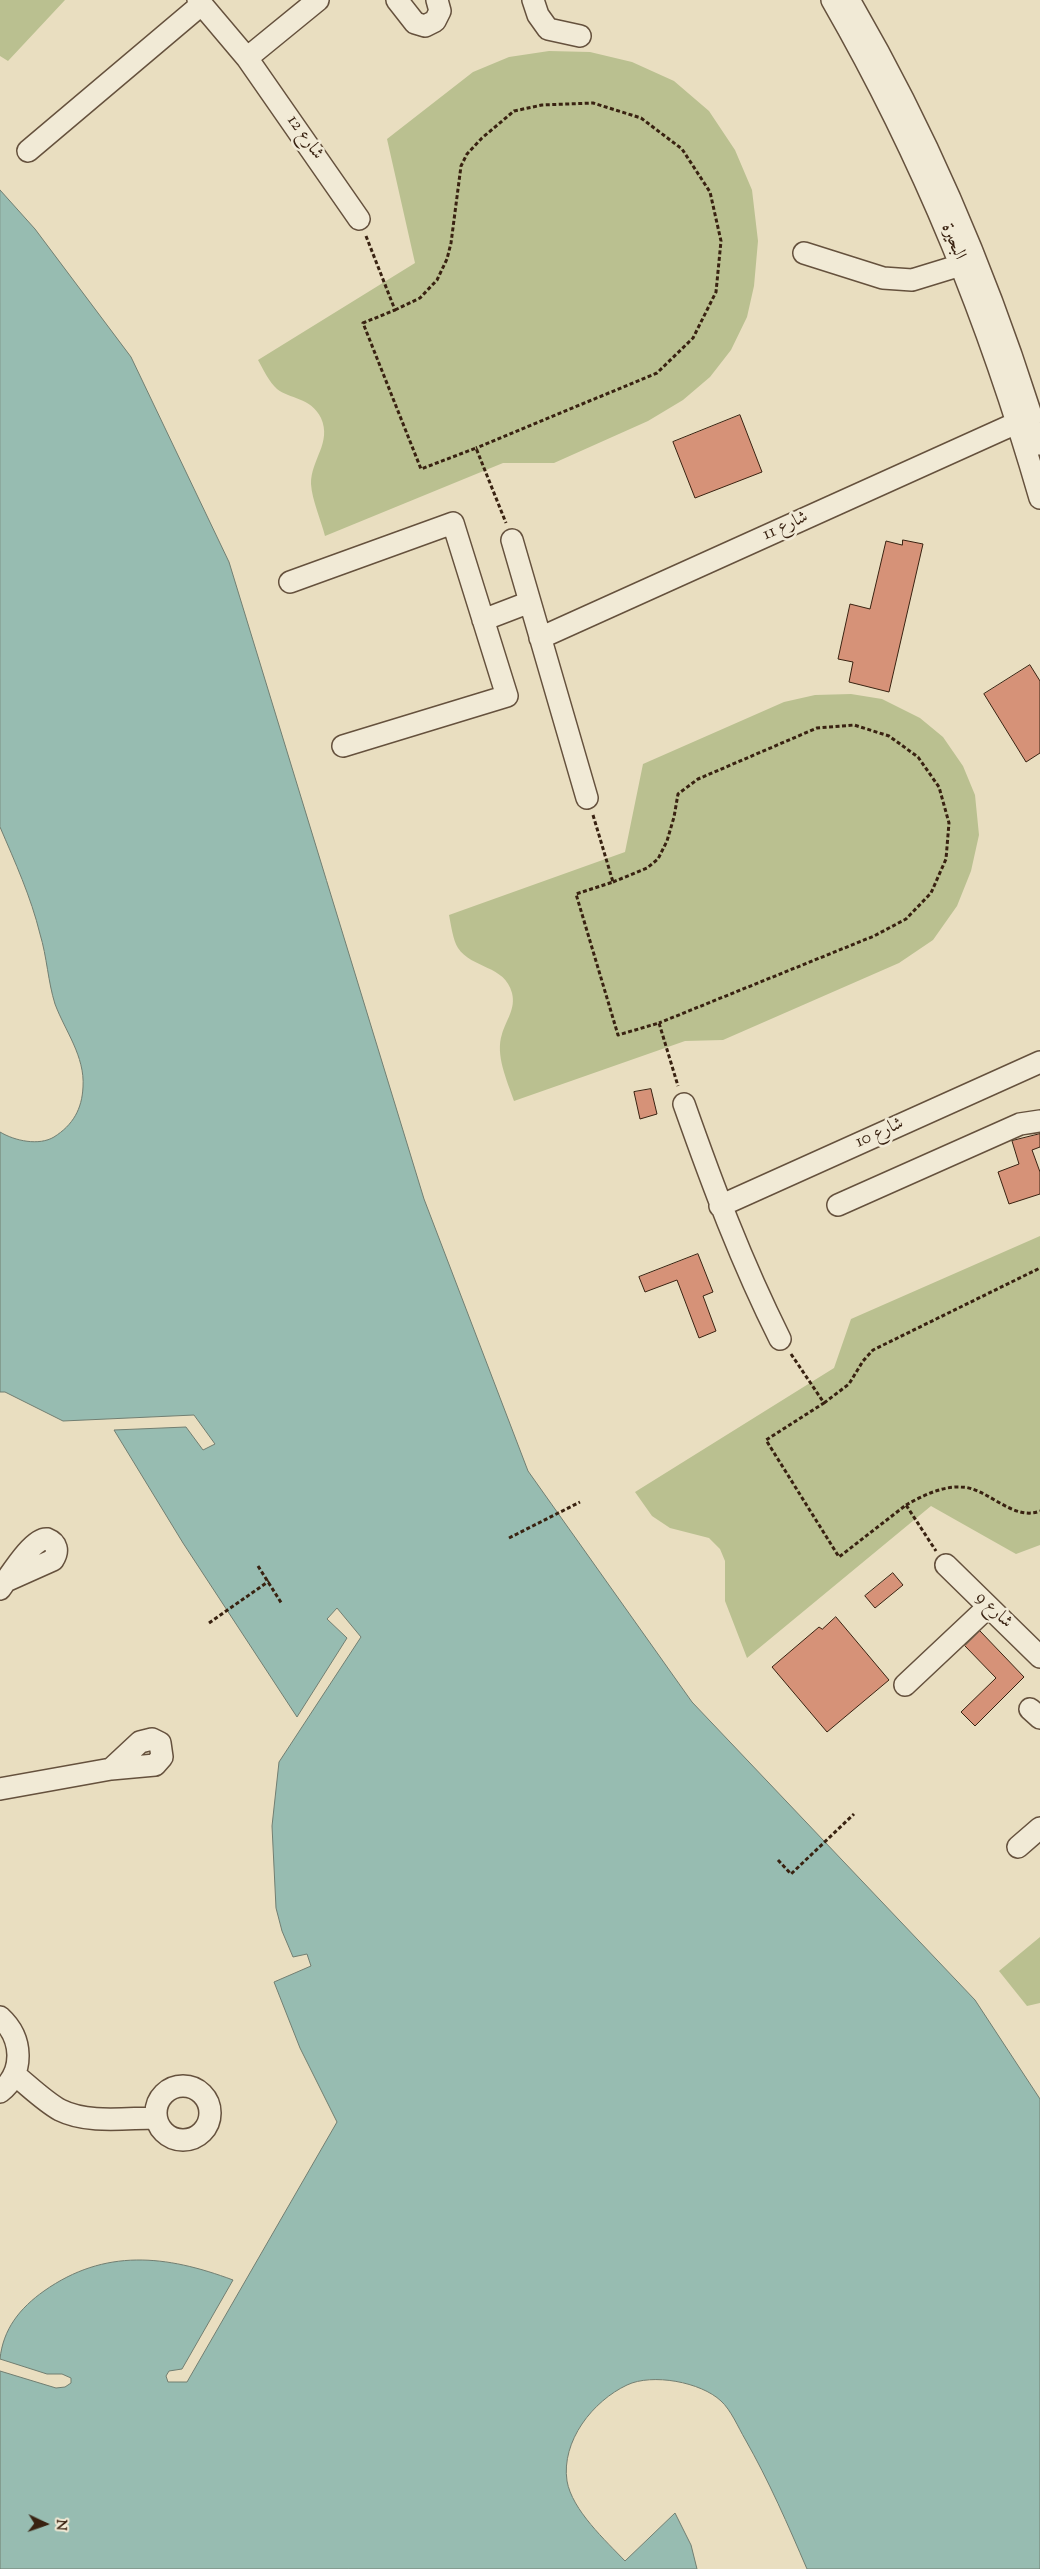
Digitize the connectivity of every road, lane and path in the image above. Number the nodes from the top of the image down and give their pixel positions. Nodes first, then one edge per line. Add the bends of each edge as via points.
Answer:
1 (318, 0) edge
2 (397, 0) edge
3 (437, 0) edge
4 (533, 0) edge
5 (832, 0) edge
6 (849, 0) edge
7 (200, 2) edge
8 (580, 36) dead end
9 (247, 58) junction
10 (914, 138) junction
11 (28, 151) dead end
12 (359, 219) joint
13 (804, 253) dead end
14 (969, 263) junction
15 (395, 310) junction
16 (1025, 420) junction
17 (1040, 444) edge
18 (476, 448) junction
19 (1040, 498) edge
20 (512, 540) joint
21 (290, 582) dead end
22 (530, 602) junction
23 (483, 620) junction
24 (540, 638) junction
25 (343, 746) dead end
26 (588, 798) joint
27 (613, 882) junction
28 (660, 1023) junction
29 (1040, 1062) edge
30 (684, 1104) joint
31 (1040, 1121) edge
32 (838, 1205) dead end
33 (720, 1206) junction
34 (1040, 1268) edge
35 (780, 1339) joint
36 (824, 1403) junction
37 (580, 1502) dead end
38 (906, 1505) junction
39 (1040, 1512) edge
40 (509, 1538) dead end
41 (946, 1565) joint
42 (258, 1566) dead end
43 (269, 1581) dead end
44 (282, 1604) dead end
45 (988, 1607) junction
46 (209, 1623) dead end
47 (1040, 1657) edge
48 (905, 1685) dead end
49 (111, 1769) dead end
50 (0, 1789) edge
51 (854, 1814) dead end
52 (1040, 1828) edge
53 (1018, 1847) dead end
54 (778, 1860) dead end
55 (0, 2018) edge
56 (14, 2074) junction
57 (0, 2092) edge
58 (156, 2118) dead end

1 - 9 street
2 - 3 street via 415,23 425,26 435,21 440,11
4 - 8 street via 548,29
5 - 10 street, البحيرة
6 - 10 street, البحيرة via 890,72
7 - 9 street, شارع 12
7 - 11 street
9 - 12 street, شارع 12
10 - 14 street, البحيرة
12 - 15 path
13 - 14 street via 883,278 912,280
14 - 16 street, البحيرة via 996,311
15 - 18 path via 363,323 422,469
15 - 18 path via 420,298 437,280 447,259 454,228 461,166 482,138 514,111 542,105 593,103 641,118 682,149 710,192 722,241 716,292 694,338 657,374
16 - 17 street, البحيرة
16 - 19 street, البحيرة
16 - 24 street, شارع 11
18 - 20 path
20 - 22 street
21 - 23 street via 452,524
22 - 23 street
22 - 24 street
23 - 25 street via 507,696
24 - 26 street
26 - 27 path
27 - 28 path via 576,894 618,1036
27 - 28 path via 648,868 658,859 674,817 678,794 683,788 817,728 854,726 889,736 918,757 939,787 948,822 946,859 931,893 906,919 874,936
28 - 30 path
29 - 33 street, شارع 10
30 - 33 street
31 - 32 street via 1020,1124
33 - 35 street via 749,1278
34 - 36 path via 873,1350 850,1384
35 - 36 path
36 - 38 path via 766,1440 838,1557
37 - 40 path
38 - 39 path via 921,1496 963,1486 1024,1513
38 - 41 path
41 - 45 street, شارع 9
42 - 44 path
43 - 46 path
45 - 47 street, شارع 9
45 - 48 street
49 - 50 street
51 - 54 path via 790,1874
52 - 53 street
55 - 56 street via 8,2025 17,2044 19,2054
56 - 57 street
56 - 58 street via 70,2114 94,2118

